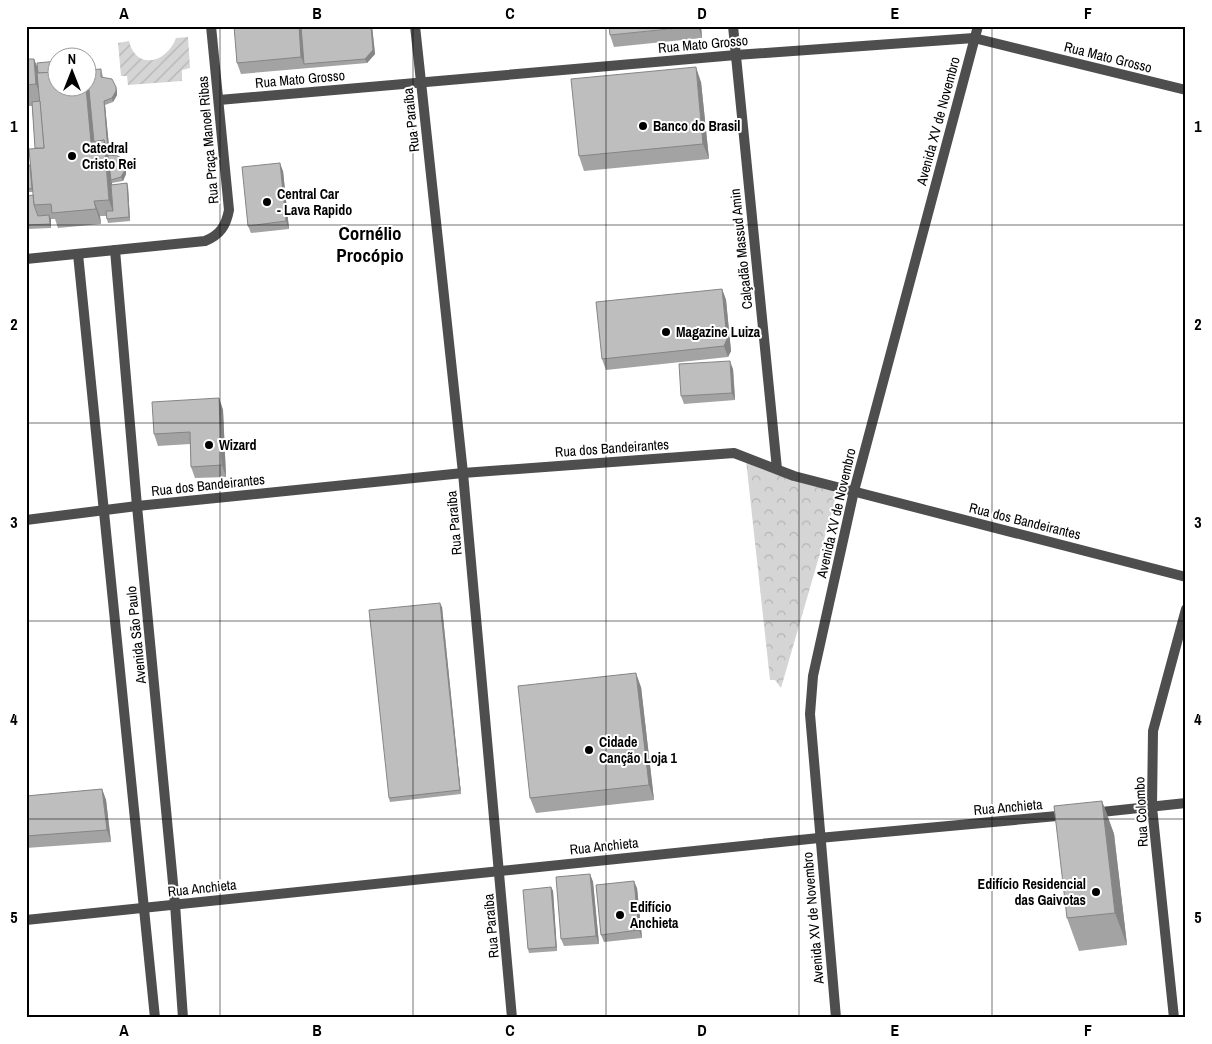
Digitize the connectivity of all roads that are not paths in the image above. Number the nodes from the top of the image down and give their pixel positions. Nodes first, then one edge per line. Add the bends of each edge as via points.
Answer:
1 (211, 26) edge
2 (415, 26) edge
3 (733, 26) edge
4 (978, 26) edge
5 (974, 38) junction
6 (736, 55) junction
7 (421, 82) junction
8 (1186, 90) edge
9 (218, 100) junction
10 (115, 250) junction
11 (78, 254) junction
12 (26, 259) edge
13 (777, 469) junction
14 (463, 473) junction
15 (854, 492) junction
16 (137, 506) junction
17 (104, 510) junction
18 (26, 520) edge
19 (1186, 577) edge
20 (1186, 608) edge
21 (1186, 803) edge
22 (1152, 807) junction
23 (819, 838) junction
24 (500, 871) junction
25 (176, 904) junction
26 (144, 908) junction
27 (26, 920) edge
28 (155, 1018) edge
29 (183, 1018) edge
30 (512, 1018) edge
31 (836, 1018) edge
32 (1174, 1018) edge

1 - 9 street, Rua Praça Manoel Ribas
2 - 7 street, Rua Paraíba
3 - 6 street, Calçadão Massud Amin
4 - 5 street, Avenida XV de Novembro
5 - 6 street, Rua Mato Grosso
5 - 8 street, Rua Mato Grosso
5 - 15 street, Avenida XV de Novembro
6 - 7 street, Rua Mato Grosso
6 - 13 street, Calçadão Massud Amin
7 - 9 street, Rua Mato Grosso
7 - 14 street, Rua Paraíba
9 - 10 street, Rua Praça Manoel Ribas via 229,210 222,230 205,241
10 - 11 street, Rua Praça Manoel Ribas
10 - 16 street, Avenida São Paulo
11 - 12 street, Rua Praça Manoel Ribas
11 - 17 street, Avenida São Paulo
13 - 14 street, Rua dos Bandeirantes via 734,453
13 - 15 street, Rua dos Bandeirantes
14 - 16 street, Rua dos Bandeirantes
14 - 24 street, Rua Paraíba
15 - 19 street, Rua dos Bandeirantes
15 - 23 street, Avenida XV de Novembro via 813,676 810,714
16 - 17 street, Rua dos Bandeirantes
16 - 25 street, Avenida São Paulo
17 - 18 street, Rua dos Bandeirantes
17 - 26 street, Avenida São Paulo
20 - 22 street, Rua Colombo via 1153,731
21 - 22 street, Rua Anchieta
22 - 23 street, Rua Anchieta
22 - 32 street, Rua Colombo
23 - 24 street, Rua Anchieta
23 - 31 street, Avenida XV de Novembro
24 - 25 street, Rua Anchieta
24 - 30 street, Rua Paraíba
25 - 26 street, Rua Anchieta
25 - 29 street, Avenida São Paulo
26 - 27 street, Rua Anchieta
26 - 28 street, Avenida São Paulo

